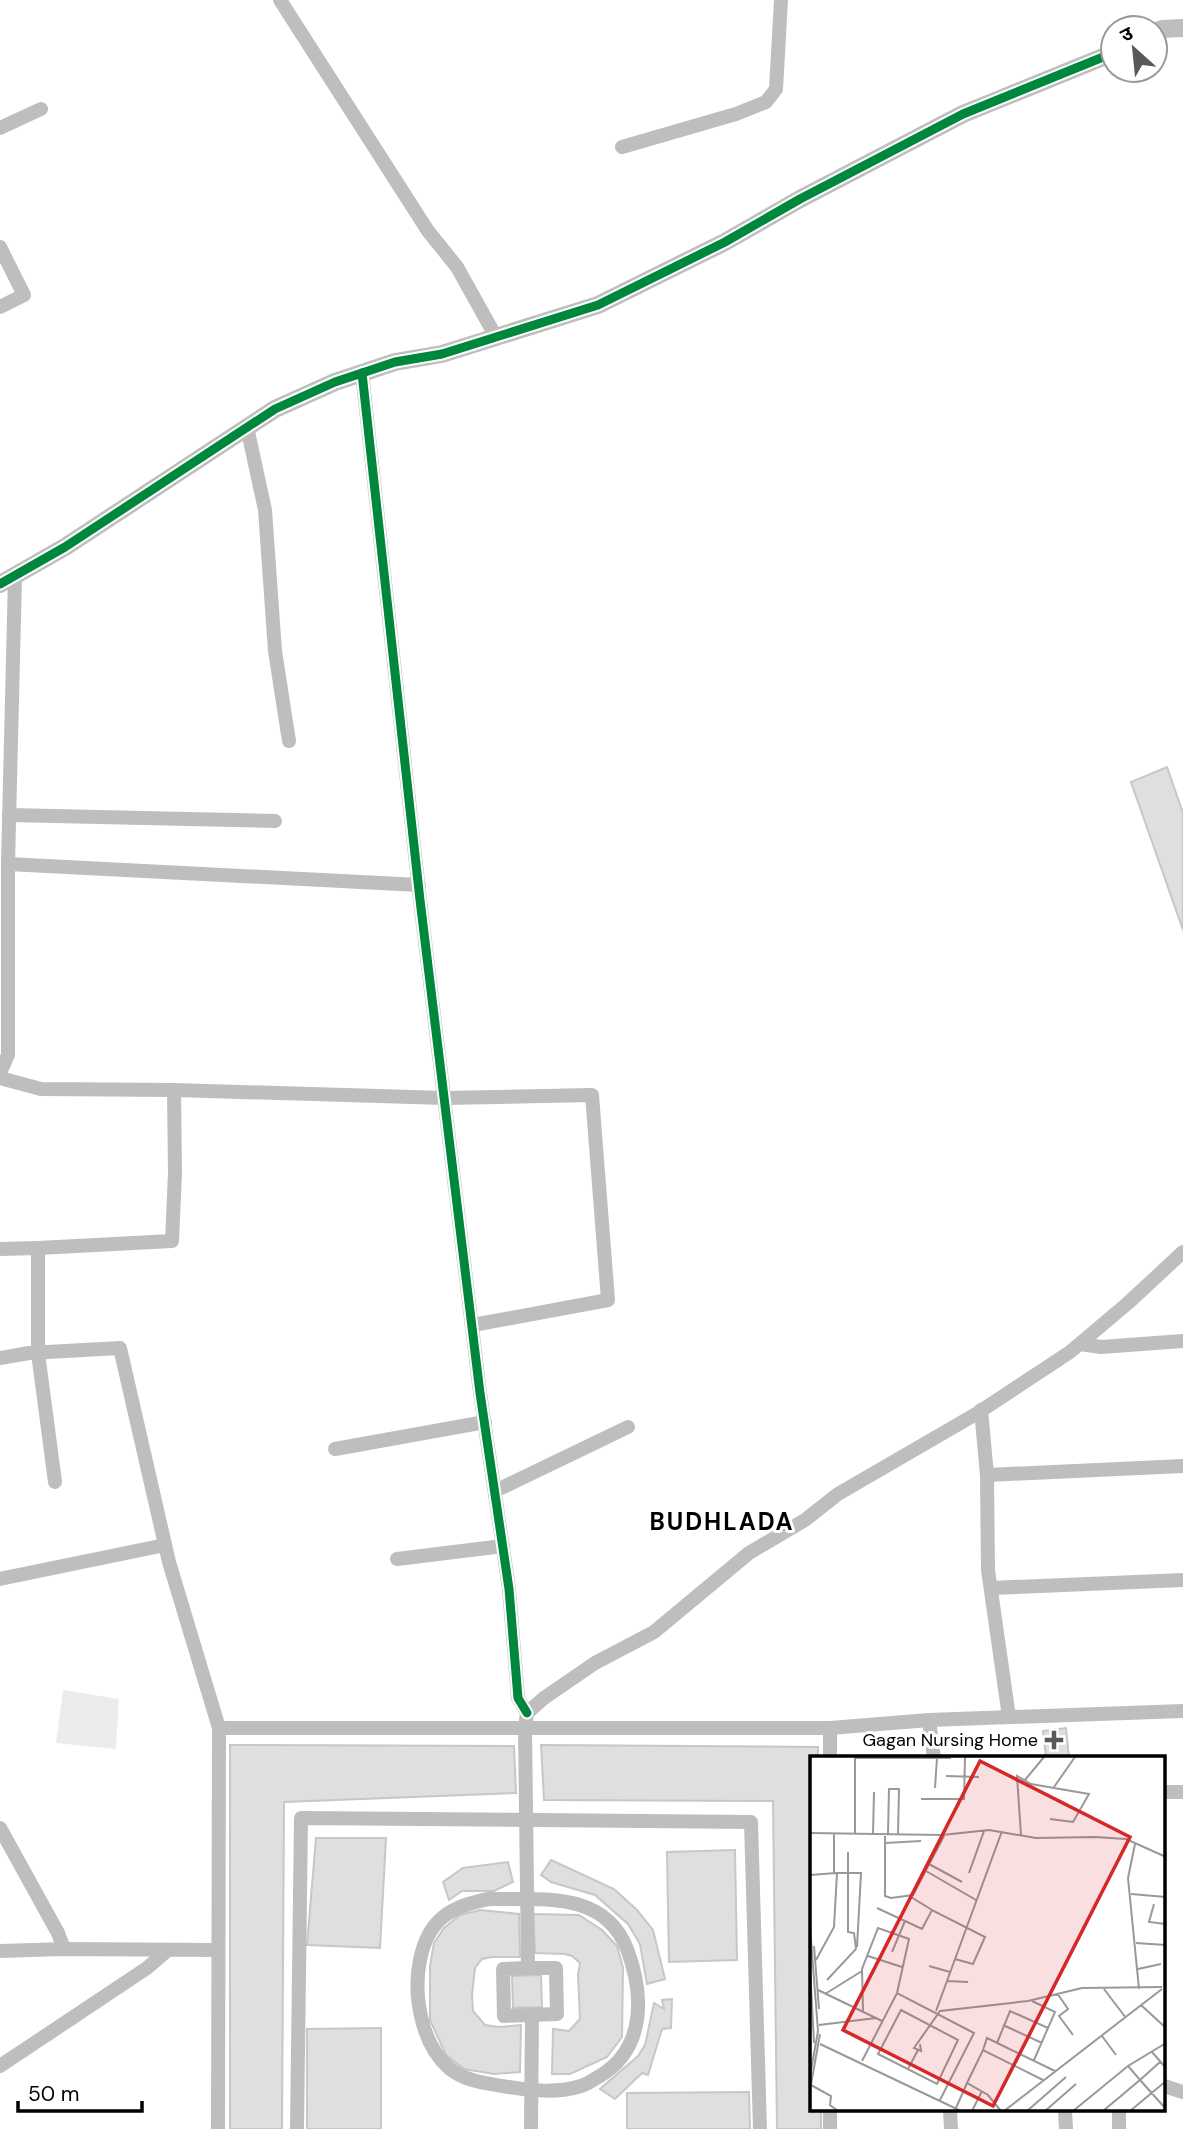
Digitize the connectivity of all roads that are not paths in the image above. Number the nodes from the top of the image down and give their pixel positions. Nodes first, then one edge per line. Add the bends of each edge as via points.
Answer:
1 (280, 0) edge
2 (781, 0) edge
3 (1099, 59) edge
4 (41, 108) dead end
5 (0, 128) edge
6 (622, 147) dead end
7 (0, 247) edge
8 (0, 307) edge
9 (496, 337) junction
10 (362, 373) junction
11 (247, 427) junction
12 (7, 580) edge
13 (289, 741) dead end
14 (5, 775) edge
15 (9, 815) junction
16 (275, 821) dead end
17 (8, 864) junction
18 (419, 886) junction
19 (0, 1076) edge
20 (174, 1090) junction
21 (445, 1098) junction
22 (38, 1248) junction
23 (0, 1249) edge
24 (1183, 1252) edge
25 (472, 1325) junction
26 (1183, 1341) edge
27 (1080, 1343) junction
28 (38, 1353) junction
29 (0, 1358) edge
30 (981, 1410) junction
31 (485, 1422) junction
32 (628, 1427) dead end
33 (335, 1449) dead end
34 (1183, 1466) edge
35 (987, 1475) junction
36 (55, 1482) dead end
37 (495, 1491) junction
38 (165, 1545) junction
39 (503, 1546) junction
40 (397, 1559) dead end
41 (0, 1579) edge
42 (1183, 1580) edge
43 (991, 1588) junction
44 (1183, 1711) edge
45 (527, 1713) junction
46 (1009, 1717) junction
47 (929, 1720) junction
48 (219, 1728) junction
49 (525, 1728) junction
50 (830, 1728) junction
51 (830, 1756) edge
52 (934, 1756) edge
53 (527, 1819) junction
54 (0, 1828) edge
55 (527, 1900) junction
56 (64, 1949) junction
57 (168, 1950) junction
58 (218, 1950) junction
59 (0, 1951) edge
60 (528, 1968) junction
61 (532, 2015) junction
62 (0, 2066) edge
63 (1166, 2087) edge
64 (532, 2091) junction
65 (1183, 2092) edge
66 (218, 2129) edge
67 (298, 2129) edge
68 (531, 2129) edge
69 (760, 2129) edge

1 - 9 street via 428,231 457,267
2 - 6 street via 776,89 766,102
3 - 9 street via 963,114 598,305
4 - 5 street
7 - 8 street via 24,295
9 - 10 street
10 - 11 street via 275,409
10 - 18 street
11 - 12 street
11 - 13 street via 265,510 275,651
12 - 14 street
14 - 15 street
15 - 16 street
15 - 17 street
17 - 18 street
17 - 19 street via 8,1055
18 - 21 street
19 - 20 street via 41,1089
20 - 21 street
20 - 22 street via 172,1241
21 - 25 street
21 - 25 street via 592,1096 608,1300
22 - 23 street
22 - 28 street
24 - 27 street
25 - 31 street
26 - 27 street via 1101,1347
27 - 30 street
28 - 29 street
28 - 36 street
28 - 38 street via 120,1348
30 - 35 street
30 - 45 street via 838,1494 749,1553 654,1632 595,1663
31 - 33 street
31 - 37 street
32 - 37 street
34 - 35 street
35 - 43 street
37 - 39 street
38 - 41 street
38 - 48 street
39 - 40 street
39 - 45 street via 518,1698
42 - 43 street
43 - 46 street
44 - 46 street
45 - 49 street
46 - 47 street
47 - 50 street
47 - 52 street
48 - 49 street
48 - 58 street
49 - 50 street
49 - 53 street
50 - 51 street
53 - 55 street
53 - 67 street via 301,1818
53 - 69 street via 751,1822
54 - 56 street
55 - 60 street
55 - 64 street via 570,1902 594,1909 612,1924 635,1973 638,2002 636,2032 627,2052 610,2070 582,2086
55 - 64 street via 468,1903 437,1921 424,1940 419,2000 427,2039 447,2066 465,2079
56 - 57 street
56 - 59 street
57 - 58 street
57 - 62 street
58 - 66 street
60 - 61 street via 556,1968 557,2014
60 - 61 street via 503,1969 504,2016
61 - 64 street
63 - 65 street
64 - 68 street

